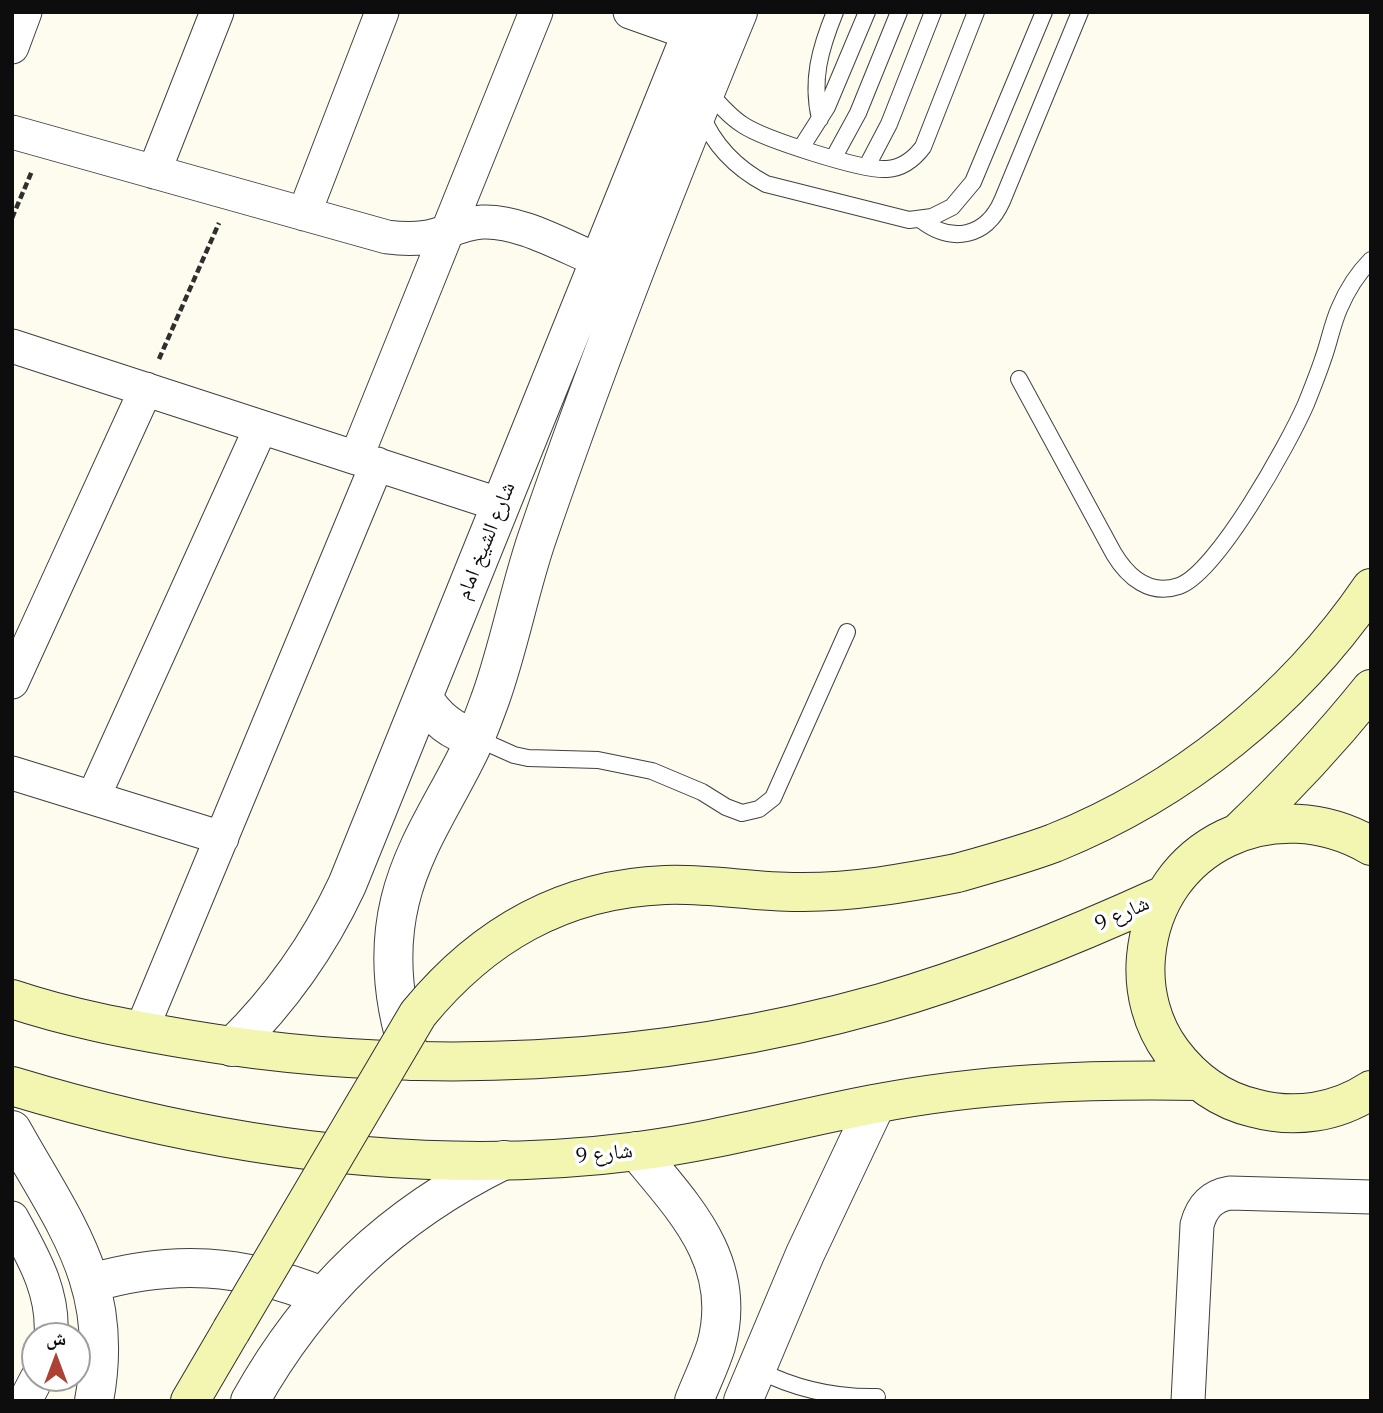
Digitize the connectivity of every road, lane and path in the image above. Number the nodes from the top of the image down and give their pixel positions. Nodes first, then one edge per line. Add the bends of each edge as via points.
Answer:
1 (25, 12) edge
2 (217, 12) edge
3 (382, 12) edge
4 (536, 12) edge
5 (629, 12) edge
6 (738, 12) edge
7 (835, 12) edge
8 (867, 12) edge
9 (900, 12) edge
10 (933, 12) edge
11 (976, 12) edge
12 (1044, 12) edge
13 (1080, 12) edge
14 (696, 23) edge
15 (12, 47) edge
16 (703, 98) junction
17 (820, 120) junction
18 (12, 132) edge
19 (45, 141) junction
20 (801, 148) junction
21 (834, 157) junction
22 (867, 166) junction
23 (154, 172) junction
24 (232, 194) junction
25 (304, 214) junction
26 (12, 218) edge
27 (921, 220) junction
28 (448, 231) junction
29 (1371, 260) edge
30 (600, 261) junction
31 (12, 346) edge
32 (1020, 379) dead end
33 (146, 389) junction
34 (261, 426) junction
35 (367, 461) junction
36 (501, 505) junction
37 (1371, 588) edge
38 (847, 632) dead end
39 (12, 682) edge
40 (1371, 689) edge
41 (423, 697) junction
42 (476, 738) junction
43 (12, 773) edge
44 (93, 798) junction
45 (1240, 831) junction
46 (222, 838) junction
47 (1371, 846) edge
48 (1164, 895) junction
49 (12, 999) edge
50 (141, 1031) junction
51 (232, 1047) junction
52 (412, 1060) junction
53 (1199, 1081) junction
54 (12, 1086) edge
55 (1360, 1102) edge
56 (876, 1104) junction
57 (12, 1130) edge
58 (637, 1151) junction
59 (504, 1160) junction
60 (1371, 1197) edge
61 (12, 1218) edge
62 (92, 1283) junction
63 (322, 1296) junction
64 (51, 1322) edge
65 (91, 1351) edge
66 (91, 1373) edge
67 (750, 1385) edge
68 (877, 1397) dead end
69 (94, 1401) edge
70 (190, 1401) edge
71 (250, 1401) edge
72 (694, 1401) edge
73 (1188, 1401) edge

1 - 15 street
2 - 23 street
3 - 25 street
4 - 28 street
5 - 14 street
6 - 16 street
7 - 17 lane via 818,63
8 - 17 lane
9 - 21 lane via 859,113
10 - 22 lane via 886,131
11 - 22 lane via 923,147 898,167
12 - 27 lane via 973,182 952,207
13 - 27 lane via 990,220 961,234 939,232
14 - 30 street, شارع الشيخ امام
16 - 20 lane via 716,101 740,123 768,139
16 - 27 lane via 713,139 744,170 766,184 898,219
16 - 42 street via 595,374 536,541
17 - 20 lane
18 - 19 street
19 - 23 street
19 - 26 path
20 - 21 lane
21 - 22 lane
23 - 24 street
24 - 25 street
24 - 33 path
25 - 28 street via 387,237 418,239
28 - 30 street via 480,222 514,225
28 - 35 street
29 - 32 lane via 1337,312 1305,406 1259,492 1207,564 1180,586 1157,588 1127,574
30 - 36 street, شارع الشيخ امام
31 - 33 street
33 - 34 street
33 - 39 street
34 - 35 street
34 - 44 street
35 - 36 street
35 - 46 street
36 - 41 street, شارع الشيخ امام
37 - 70 main road, bridge via 1339,632 1278,698 1230,740 1146,798 1078,832 957,873 856,890 630,888 560,906 496,939 441,986 418,1014
38 - 42 lane via 772,798 751,812 734,811 652,771 597,760 528,758
40 - 45 main road via 1307,765
41 - 42 street via 448,726
41 - 51 street, شارع الشيخ امام via 332,915 298,972
42 - 52 street via 417,851 400,902 394,982
43 - 44 street
44 - 46 street
45 - 47 main road via 1286,822 1310,823
45 - 48 main road via 1197,857
46 - 50 street
48 - 52 main road, شارع 9 via 965,976 808,1021 734,1037 584,1056
48 - 53 main road via 1147,943 1147,995 1165,1042
49 - 50 main road, شارع 9
50 - 51 main road, شارع 9
51 - 52 main road, شارع 9
53 - 55 main road via 1231,1100 1266,1111 1316,1112
53 - 56 main road, شارع 9 via 1037,1084
54 - 59 main road, شارع 9 via 99,1112 302,1150
56 - 58 main road, شارع 9
56 - 67 street
57 - 62 street via 71,1234
58 - 59 main road, شارع 9
58 - 72 street via 696,1225 719,1283 720,1325
59 - 63 street via 406,1219
60 - 73 street via 1230,1192 1204,1207 1197,1225
61 - 64 street via 45,1283
62 - 63 street via 156,1268 190,1267 257,1274
62 - 65 street via 100,1331
63 - 71 street
66 - 69 street
67 - 68 lane via 785,1382 814,1392

